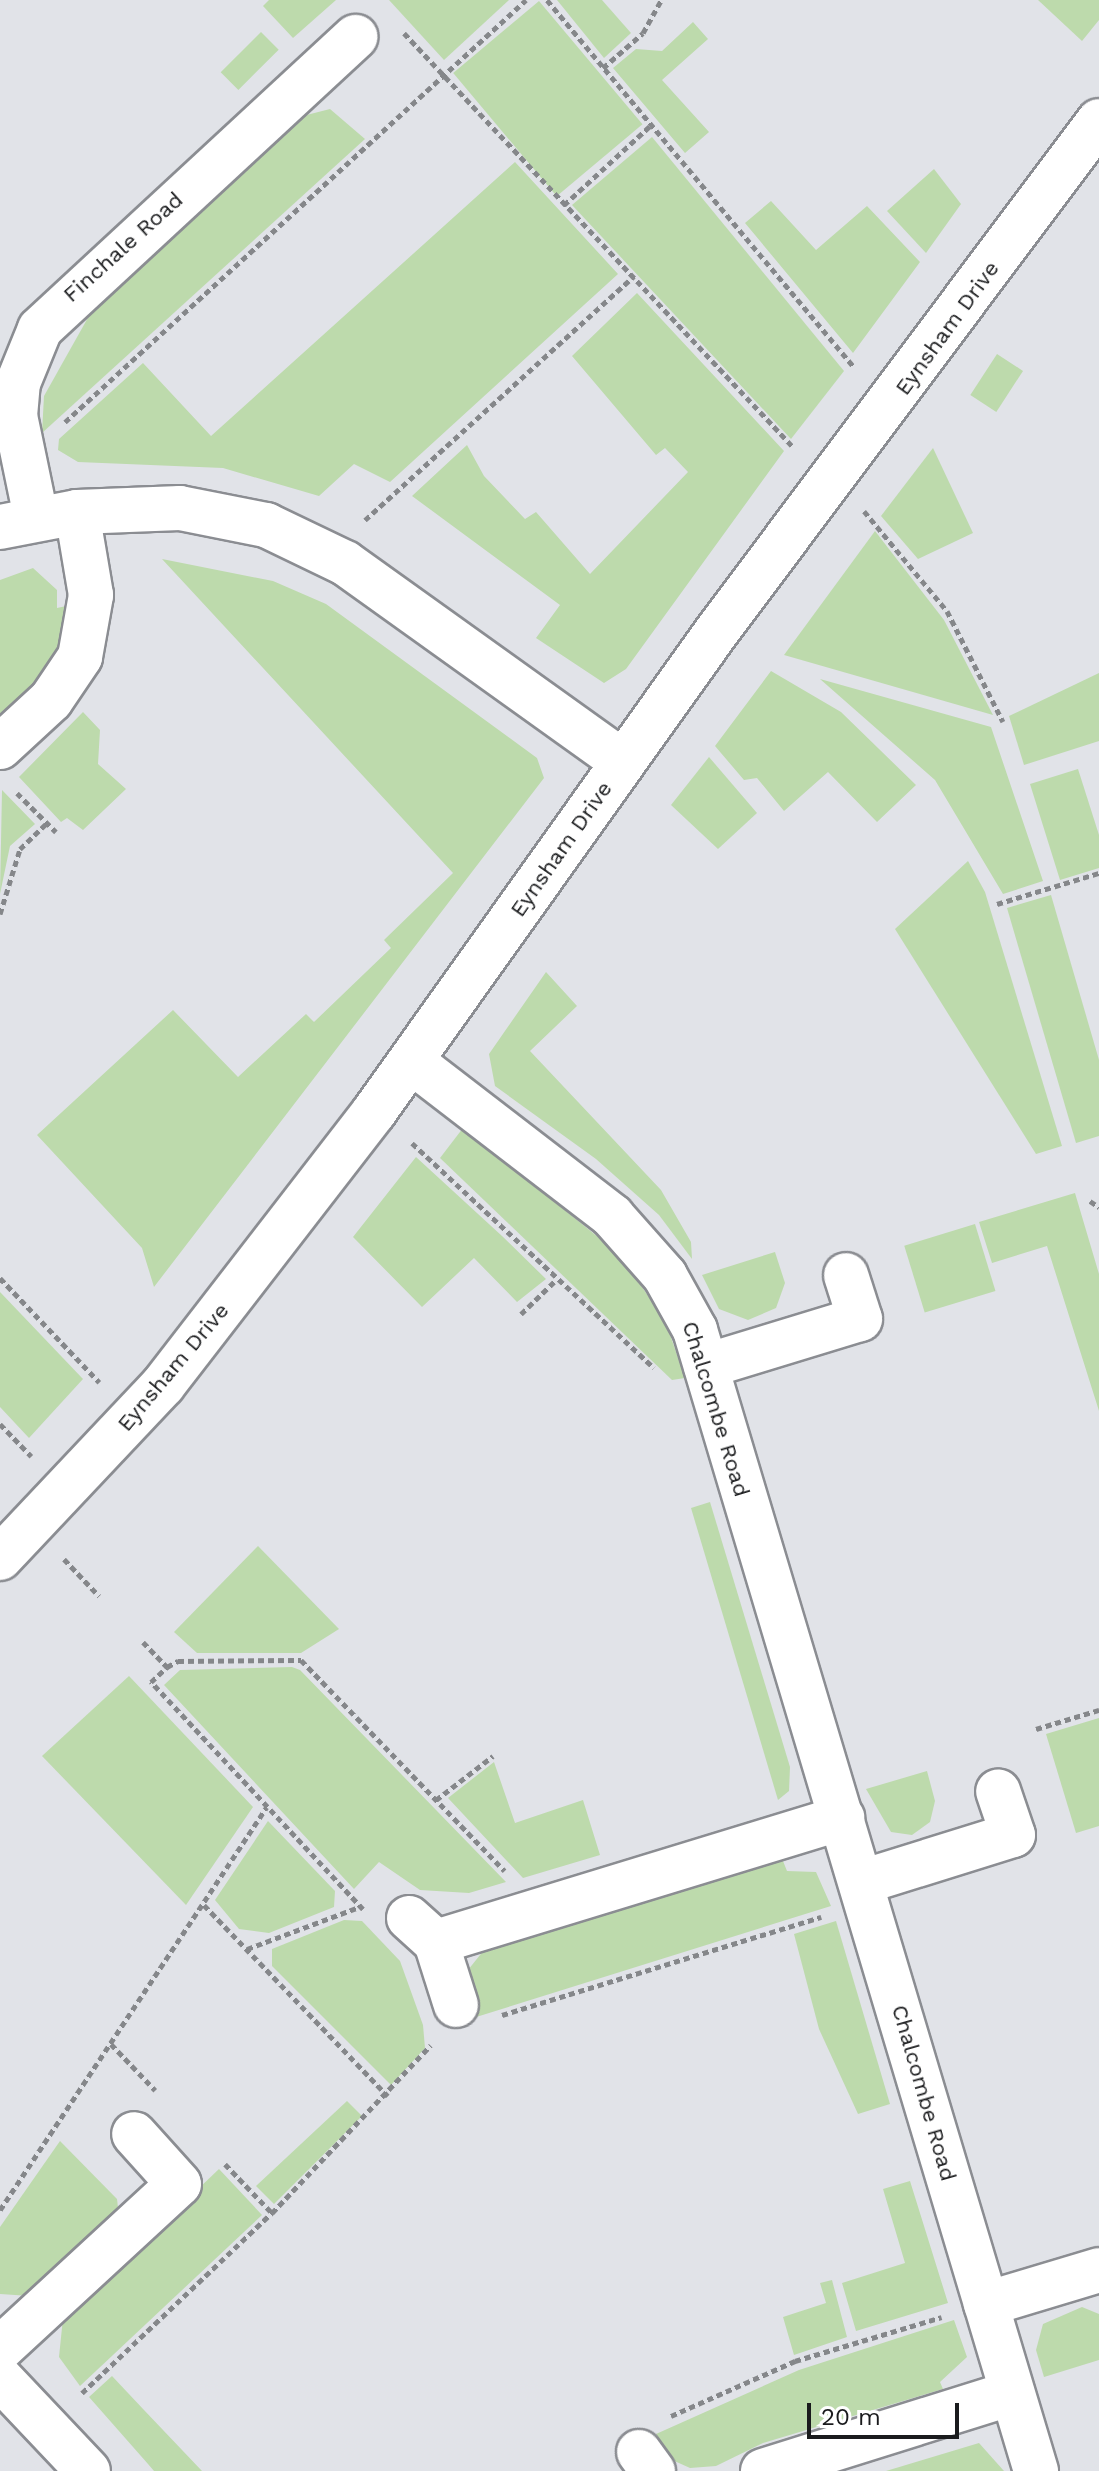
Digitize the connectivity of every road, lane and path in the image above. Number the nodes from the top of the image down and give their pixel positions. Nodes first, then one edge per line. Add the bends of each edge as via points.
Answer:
1 (526, 0) edge
2 (547, 0) edge
3 (661, 0) edge
4 (374, 29) joint
5 (603, 68) junction
6 (445, 75) junction
7 (1099, 121) edge
8 (650, 126) junction
9 (564, 205) junction
10 (634, 276) junction
11 (888, 408) junction
12 (23, 461) junction
13 (831, 484) junction
14 (38, 519) edge
15 (328, 554) junction
16 (1003, 722) dead end
17 (623, 762) junction
18 (5, 766) edge
19 (47, 823) junction
20 (56, 832) dead end
21 (1099, 873) edge
22 (997, 904) dead end
23 (0, 914) edge
24 (411, 1061) junction
25 (374, 1112) junction
26 (1090, 1201) dead end
27 (1099, 1207) edge
28 (846, 1275) dead end
29 (0, 1278) edge
30 (557, 1279) junction
31 (521, 1314) dead end
32 (686, 1373) junction
33 (133, 1418) junction
34 (0, 1558) edge
35 (143, 1642) dead end
36 (167, 1667) junction
37 (1099, 1710) edge
38 (1036, 1729) dead end
39 (493, 1756) dead end
40 (998, 1791) dead end
41 (436, 1800) junction
42 (267, 1807) junction
43 (842, 1818) junction
44 (865, 1892) junction
45 (204, 1905) junction
46 (360, 1906) junction
47 (542, 1909) junction
48 (405, 1925) junction
49 (247, 1949) junction
50 (460, 2020) junction
51 (388, 2096) junction
52 (134, 2134) dead end
53 (0, 2210) edge
54 (1099, 2270) edge
55 (986, 2304) junction
56 (0, 2349) edge
57 (0, 2378) edge
58 (1012, 2393) junction
59 (46, 2427) junction
60 (652, 2447) edge
61 (88, 2471) edge
62 (763, 2471) edge
63 (1036, 2471) edge

1 - 6 path
2 - 5 path
3 - 5 path via 643,33
4 - 6 path
4 - 12 street, Finchale Road via 40,329 18,383
5 - 8 path
6 - 9 path
6 - 12 path
7 - 11 street, Eynsham Drive
8 - 9 path
8 - 11 path
9 - 10 path
10 - 13 path
10 - 15 path
11 - 13 street, Eynsham Drive
12 - 14 street, Finchale Road
13 - 16 path via 918,569 974,654
13 - 17 street, Eynsham Drive
14 - 15 street via 180,508 266,525
14 - 18 street, Finchale Road via 91,595 80,657
15 - 17 street
17 - 24 street, Eynsham Drive
18 - 19 path
19 - 20 path
19 - 23 path via 20,849
21 - 22 path
24 - 25 street, Eynsham Drive
24 - 32 street, Chalcombe Road via 612,1216 665,1276
25 - 30 path
25 - 33 street, Eynsham Drive
26 - 27 path
28 - 32 street via 860,1319
29 - 33 path
30 - 31 path
30 - 32 path
32 - 43 street, Chalcombe Road
33 - 34 street, Eynsham Drive
35 - 36 path
36 - 41 path via 178,1661 301,1660
36 - 42 path via 151,1682
37 - 38 path
39 - 41 path
40 - 44 street via 1013,1835
41 - 47 path
42 - 45 path
42 - 46 path
43 - 44 street, Chalcombe Road
43 - 47 street
44 - 50 path
44 - 55 street, Chalcombe Road
45 - 49 path
45 - 53 path
46 - 48 path
46 - 48 path
46 - 49 path
47 - 48 street
48 - 50 street
49 - 51 path
50 - 51 path
51 - 59 path
52 - 56 street via 179,2184
54 - 55 street
55 - 58 street, Chalcombe Road
55 - 60 path via 795,2361
57 - 59 street
58 - 62 street
58 - 63 street, Chalcombe Road
59 - 61 street

